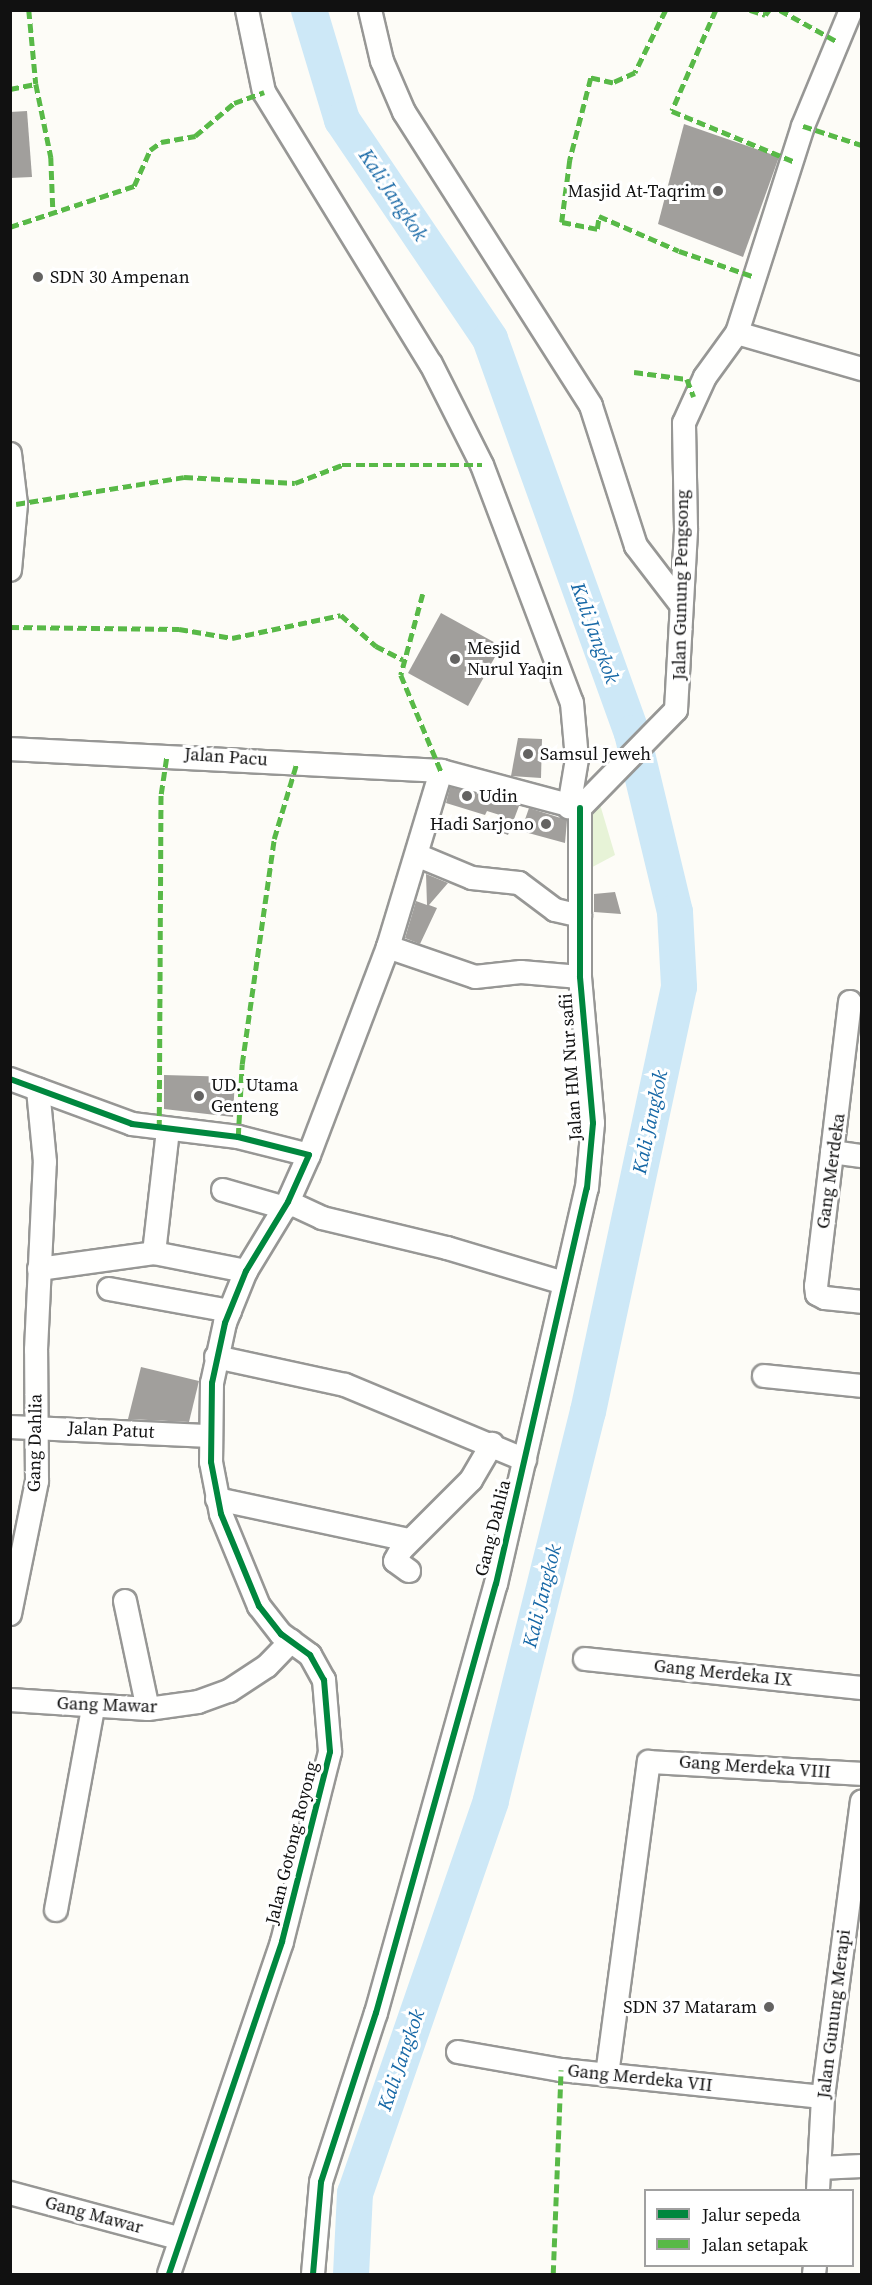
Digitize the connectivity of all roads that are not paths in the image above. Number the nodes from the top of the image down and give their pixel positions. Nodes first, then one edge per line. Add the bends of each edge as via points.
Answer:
1 (247, 10) edge
2 (370, 10) edge
3 (851, 10) edge
4 (738, 333) junction
5 (861, 369) edge
6 (10, 454) edge
7 (10, 570) edge
8 (679, 602) junction
9 (10, 749) edge
10 (441, 771) junction
11 (580, 805) junction
12 (419, 856) junction
13 (580, 916) junction
14 (388, 947) junction
15 (580, 976) junction
16 (850, 1002) dead end
17 (10, 1079) edge
18 (38, 1089) junction
19 (168, 1131) junction
20 (832, 1152) junction
21 (309, 1155) junction
22 (861, 1156) edge
23 (223, 1190) dead end
24 (286, 1205) junction
25 (154, 1253) junction
26 (39, 1269) junction
27 (246, 1271) junction
28 (564, 1283) junction
29 (109, 1289) dead end
30 (861, 1302) edge
31 (230, 1311) junction
32 (216, 1358) junction
33 (764, 1376) dead end
34 (861, 1386) edge
35 (10, 1427) edge
36 (35, 1428) junction
37 (211, 1436) junction
38 (492, 1444) junction
39 (525, 1460) junction
40 (217, 1499) junction
41 (409, 1540) junction
42 (409, 1571) dead end
43 (125, 1601) dead end
44 (10, 1614) edge
45 (291, 1641) junction
46 (585, 1659) dead end
47 (861, 1688) edge
48 (10, 1700) edge
49 (93, 1708) junction
50 (148, 1709) junction
51 (861, 1774) edge
52 (861, 1802) edge
53 (56, 1910) dead end
54 (458, 2052) dead end
55 (607, 2075) junction
56 (823, 2097) junction
57 (861, 2166) edge
58 (819, 2168) junction
59 (818, 2189) edge
60 (10, 2193) edge
61 (178, 2238) junction
62 (169, 2274) edge
63 (313, 2274) edge

1 - 11 street, Jalan HM Nur safii via 264,92 430,364 482,465 572,703
2 - 8 street via 382,61 404,112 591,406 636,546
3 - 4 street, Jalan Gunung Pengsong via 803,126
4 - 5 street
4 - 8 street, Jalan Gunung Pengsong via 705,377 684,423 686,529
6 - 7 street via 16,504
8 - 11 street, Jalan Gunung Pengsong via 676,710
9 - 10 street, Jalan Pacu
10 - 11 street, Jalan Pacu
10 - 12 street
11 - 13 street, Jalan HM Nur safii
12 - 13 street via 472,878 519,883 555,910
12 - 14 street
13 - 15 street, Jalan HM Nur safii
14 - 15 street via 475,977 521,972
14 - 21 street
15 - 28 street, Jalan HM Nur safii via 594,1123 586,1188
16 - 20 street, Gang Merdeka
17 - 18 street
18 - 19 street via 110,1117
18 - 26 street, Gang Dahlia via 45,1162
19 - 21 street via 238,1137
19 - 25 street
20 - 22 street
20 - 30 street, Gang Merdeka via 817,1294
21 - 24 street, Jalan Gotong Royong
23 - 24 street
24 - 27 street, Jalan Gotong Royong
24 - 28 street
25 - 26 street
25 - 27 street
26 - 36 street, Gang Dahlia
27 - 31 street, Jalan Gotong Royong
28 - 39 street, Jalan HM Nur safii via 536,1391
29 - 31 street
31 - 32 street, Jalan Gotong Royong
32 - 37 street, Jalan Gotong Royong
32 - 38 street, Gang Dahlia via 345,1385
33 - 34 street
35 - 36 street, Jalan Patut
36 - 37 street, Jalan Patut
36 - 44 street, Gang Dahlia via 37,1481
37 - 40 street, Jalan Gotong Royong
38 - 39 street, Gang Dahlia
38 - 41 street, Gang Dahlia via 471,1479
39 - 63 street, Gang Dahlia via 376,2013 321,2182
40 - 41 street
40 - 45 street, Jalan Gotong Royong via 231,1543 259,1606
41 - 42 street, Gang Dahlia via 395,1561
43 - 50 street
45 - 50 street, Gang Mawar via 267,1666 229,1691 198,1702
45 - 61 street, Jalan Gotong Royong via 310,1655 324,1680 331,1729 325,1780 282,1942
46 - 47 street, Gang Merdeka IX
48 - 49 street, Gang Mawar
49 - 50 street, Gang Mawar
49 - 53 street
51 - 55 street, Gang Merdeka VIII via 649,1762
52 - 56 street, Jalan Gunung Merapi
54 - 55 street, Gang Merdeka VII
55 - 56 street, Gang Merdeka VII
56 - 58 street, Jalan Gunung Merapi
57 - 58 street
58 - 59 street, Jalan Gunung Merapi
60 - 61 street, Gang Mawar
61 - 62 street, Jalan Gotong Royong

